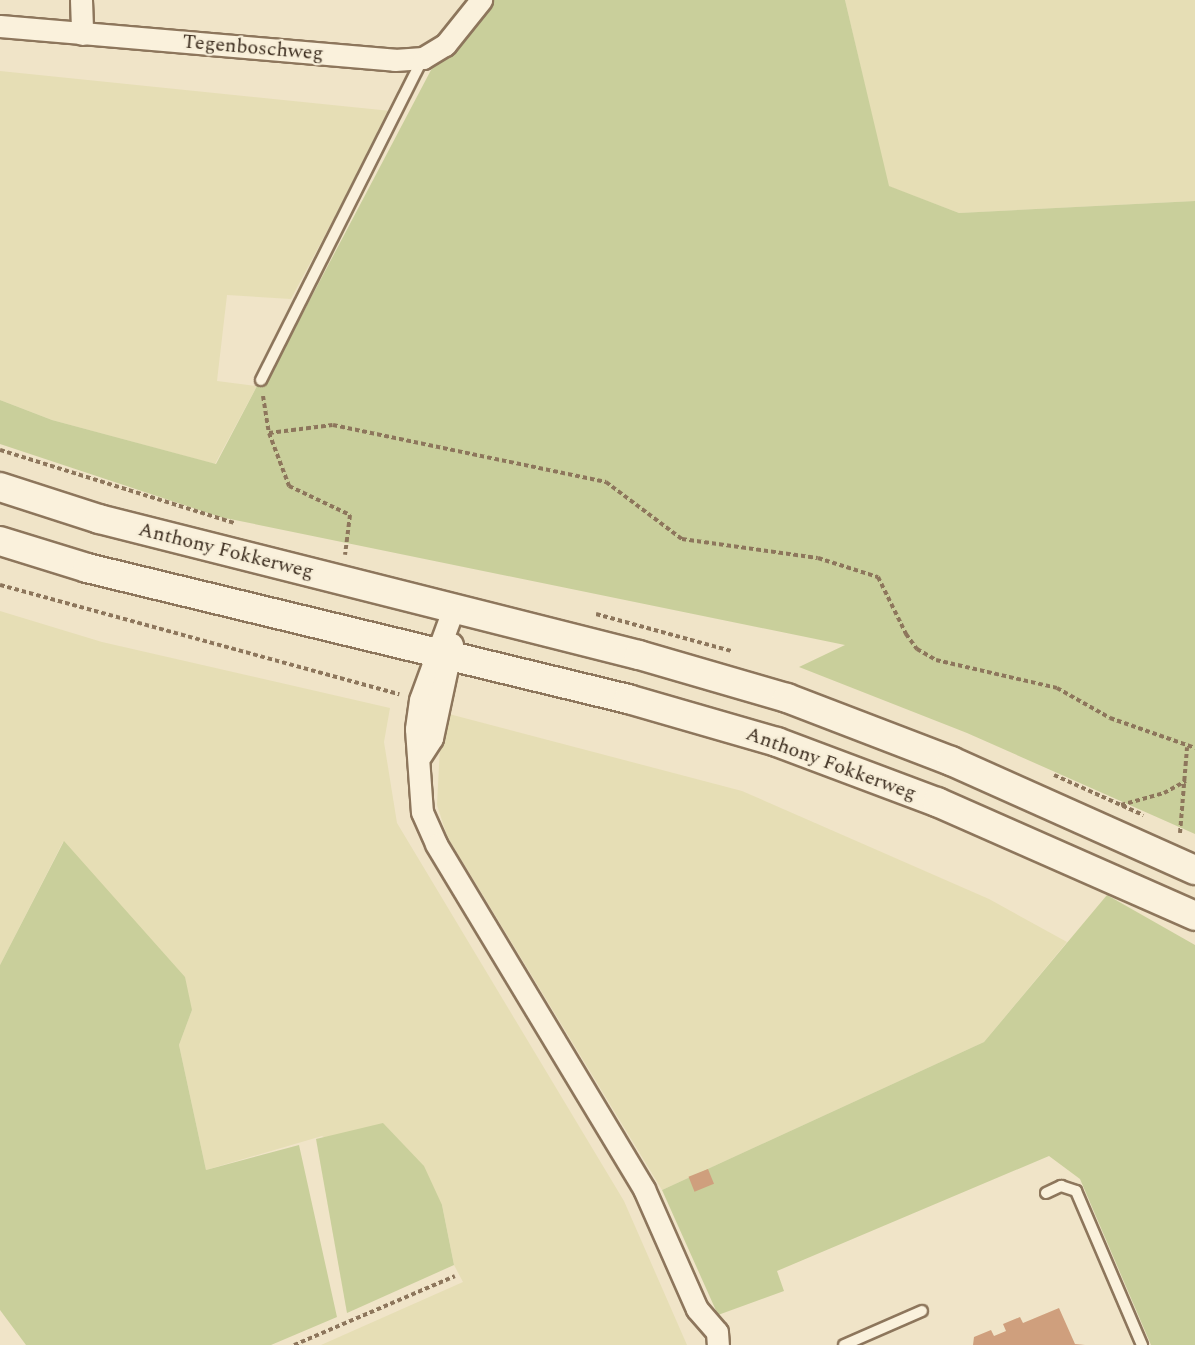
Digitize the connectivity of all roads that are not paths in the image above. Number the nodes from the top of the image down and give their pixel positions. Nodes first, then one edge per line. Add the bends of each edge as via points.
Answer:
1 (81, 0) edge
2 (481, 0) edge
3 (0, 26) edge
4 (81, 34) junction
5 (423, 58) junction
6 (261, 380) road end
7 (0, 487) edge
8 (0, 541) edge
9 (454, 608) junction
10 (442, 655) junction
11 (421, 755) junction
12 (1195, 870) edge
13 (1195, 916) edge
14 (1046, 1193) dead end
15 (922, 1311) dead end
16 (718, 1345) edge
17 (844, 1345) edge
18 (1142, 1345) edge

1 - 4 street
2 - 5 street via 445,45
3 - 4 street, Tegenboschweg
4 - 5 street, Tegenboschweg via 395,60
5 - 6 lane
7 - 9 main road, Anthony Fokkerweg via 99,519
8 - 10 main road, Anthony Fokkerweg via 87,568
9 - 10 street
9 - 12 main road, Anthony Fokkerweg via 787,698 951,761
10 - 11 street via 432,738
10 - 11 street via 420,700 416,729
10 - 13 main road, Anthony Fokkerweg via 777,742 937,802
11 - 16 street via 418,796 436,844 644,1189 697,1310 717,1332
14 - 18 lane via 1061,1186 1076,1191
15 - 17 lane

